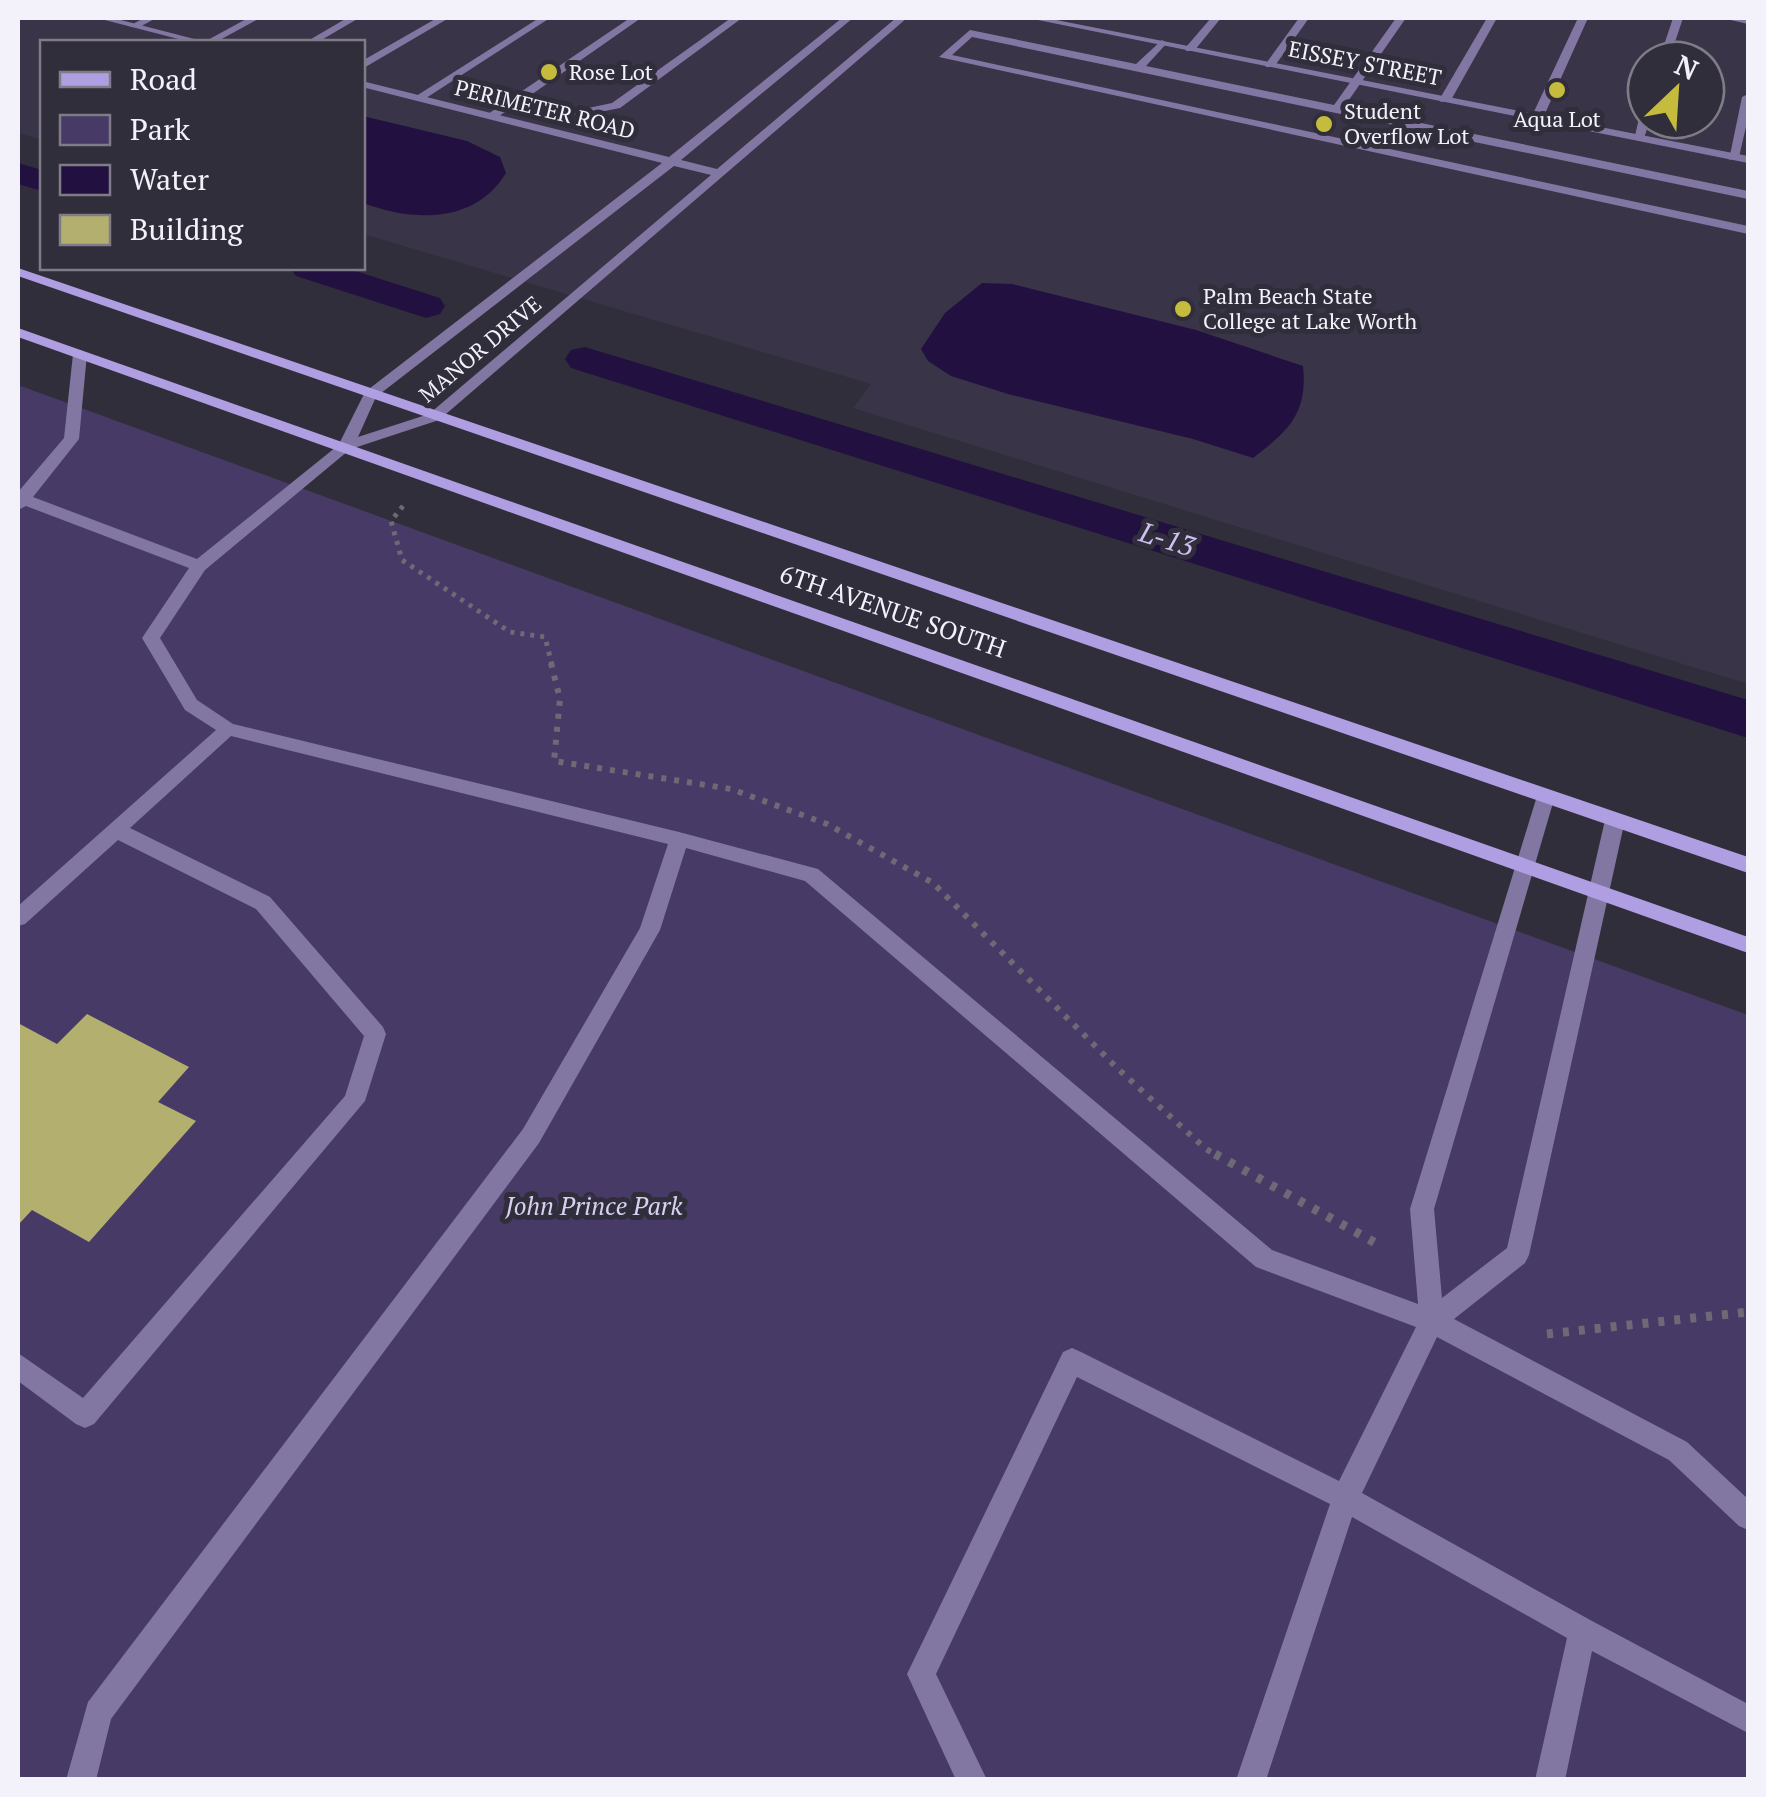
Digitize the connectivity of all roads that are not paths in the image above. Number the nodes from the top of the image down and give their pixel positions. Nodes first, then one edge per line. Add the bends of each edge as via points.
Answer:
1 (102, 18) edge
2 (151, 18) edge
3 (255, 18) edge
4 (354, 18) edge
5 (444, 18) edge
6 (545, 18) edge
7 (636, 18) edge
8 (737, 18) edge
9 (848, 18) edge
10 (902, 18) edge
11 (1033, 18) edge
12 (1216, 18) edge
13 (1304, 18) edge
14 (1401, 18) edge
15 (1492, 18) edge
16 (1583, 18) edge
17 (1727, 18) edge
18 (1748, 21) edge
19 (134, 26) junction
20 (192, 40) edge
21 (213, 40) edge
22 (315, 40) edge
23 (1162, 43) junction
24 (1190, 49) junction
25 (365, 64) edge
26 (1270, 64) junction
27 (1139, 68) junction
28 (1357, 82) junction
29 (365, 85) edge
30 (1748, 97) edge
31 (419, 98) junction
32 (519, 98) junction
33 (1445, 100) junction
34 (1337, 109) junction
35 (492, 116) junction
36 (1537, 118) junction
37 (1626, 136) edge
38 (1648, 140) edge
39 (1734, 157) junction
40 (1748, 160) edge
41 (671, 162) junction
42 (717, 173) junction
43 (1748, 195) edge
44 (1748, 230) edge
45 (18, 272) edge
46 (18, 332) edge
47 (80, 354) junction
48 (370, 395) junction
49 (434, 417) junction
50 (346, 446) junction
51 (20, 501) edge
52 (199, 566) junction
53 (228, 729) junction
54 (1546, 796) junction
55 (1615, 820) junction
56 (116, 830) junction
57 (680, 839) junction
58 (1748, 865) edge
59 (1526, 866) junction
60 (1598, 892) junction
61 (18, 918) edge
62 (1748, 945) edge
63 (1432, 1321) junction
64 (18, 1366) edge
65 (1346, 1498) junction
66 (1748, 1517) edge
67 (1582, 1631) junction
68 (1748, 1719) edge
69 (81, 1780) edge
70 (972, 1780) edge
71 (1250, 1780) edge
72 (1550, 1780) edge

1 - 19 street
2 - 19 street
3 - 21 street
4 - 22 street
5 - 25 street
6 - 31 street
7 - 32 street
8 - 32 street via 616,106 579,112
9 - 41 street, MANOR DRIVE
10 - 42 street, MANOR DRIVE
11 - 23 street, EISSEY STREET
12 - 24 street
13 - 26 street
14 - 28 street
15 - 33 street
16 - 36 street
17 - 18 street
19 - 20 street
23 - 24 street, EISSEY STREET
23 - 27 street
24 - 26 street, EISSEY STREET
26 - 28 street, EISSEY STREET
27 - 34 street
27 - 44 street via 970,33 944,58
28 - 33 street, EISSEY STREET
28 - 34 street
29 - 31 street, PERIMETER ROAD
30 - 39 street
31 - 35 street, PERIMETER ROAD
32 - 35 street
33 - 36 street, EISSEY STREET
34 - 43 street
35 - 41 street, PERIMETER ROAD
36 - 37 street, EISSEY STREET
38 - 39 street, EISSEY STREET
39 - 40 street, EISSEY STREET
41 - 42 street, PERIMETER ROAD
41 - 48 street, MANOR DRIVE
42 - 49 street, MANOR DRIVE
45 - 48 street, 6TH AVENUE SOUTH
46 - 47 street, 6TH AVENUE SOUTH
47 - 50 street, 6TH AVENUE SOUTH
47 - 51 street via 71,440
48 - 49 street, 6TH AVENUE SOUTH
48 - 50 street, MANOR DRIVE
49 - 50 street, MANOR DRIVE
49 - 54 street, 6TH AVENUE SOUTH
50 - 52 street
50 - 59 street, 6TH AVENUE SOUTH
51 - 52 street
52 - 53 street via 151,638 191,705
53 - 56 street
53 - 57 street
54 - 55 street, 6TH AVENUE SOUTH
54 - 59 street
55 - 58 street, 6TH AVENUE SOUTH
55 - 60 street
56 - 61 street
56 - 64 street via 263,903 375,1034 354,1101 85,1415
57 - 63 street via 810,875 1264,1258
57 - 69 street via 650,930 531,1136 98,1712
59 - 60 street, 6TH AVENUE SOUTH
59 - 63 street via 1422,1209
60 - 62 street, 6TH AVENUE SOUTH
60 - 63 street via 1517,1255
63 - 65 street
63 - 66 street via 1678,1451
65 - 67 street
65 - 70 street via 1072,1361 921,1674
65 - 71 street
67 - 68 street
67 - 72 street

